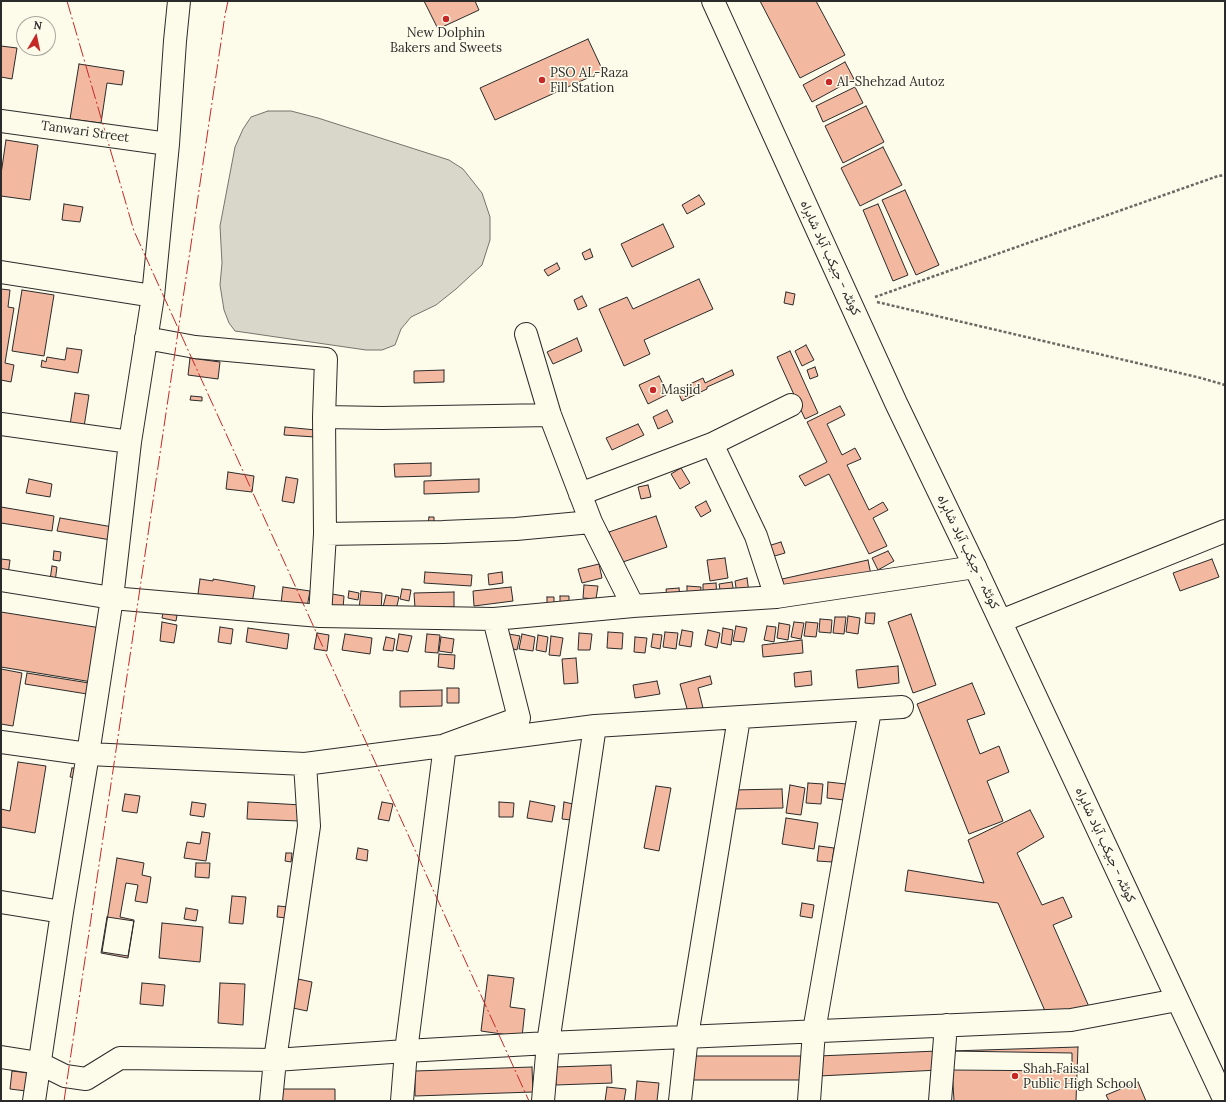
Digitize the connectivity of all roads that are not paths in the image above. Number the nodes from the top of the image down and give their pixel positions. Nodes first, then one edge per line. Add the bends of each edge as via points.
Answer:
1 (179, 1) edge
2 (713, 1) edge
3 (1, 121) edge
4 (168, 144) junction
5 (1, 272) edge
6 (154, 296) junction
7 (526, 334) dead end
8 (146, 338) junction
9 (791, 405) dead end
10 (550, 415) junction
11 (324, 417) junction
12 (1, 424) edge
13 (130, 442) junction
14 (712, 444) junction
15 (580, 494) junction
16 (591, 522) junction
17 (1225, 531) edge
18 (325, 534) junction
19 (975, 567) junction
20 (1, 580) edge
21 (776, 597) junction
22 (112, 598) junction
23 (633, 606) junction
24 (320, 616) junction
25 (494, 619) junction
26 (1000, 621) junction
27 (902, 707) dead end
28 (870, 710) junction
29 (739, 718) junction
30 (595, 726) junction
31 (1, 742) edge
32 (445, 745) junction
33 (88, 754) junction
34 (304, 764) junction
35 (1, 902) edge
36 (62, 912) junction
37 (1178, 1000) junction
38 (946, 1025) junction
39 (814, 1031) junction
40 (687, 1036) junction
41 (548, 1043) junction
42 (406, 1051) junction
43 (1, 1057) edge
44 (275, 1060) junction
45 (39, 1063) junction
46 (34, 1101) edge
47 (271, 1101) edge
48 (402, 1101) edge
49 (543, 1101) edge
50 (680, 1101) edge
51 (809, 1101) edge
52 (940, 1101) edge
53 (1224, 1101) edge

1 - 4 main road
2 - 19 main road, کوئٹہ - جیکب آباد شاہراہ via 857,298 896,403
3 - 4 main road, Tanwari Street
4 - 6 main road
5 - 6 main road
6 - 8 main road
7 - 10 main road
8 - 11 main road via 195,347 326,359
8 - 13 main road
9 - 14 main road
10 - 11 main road
10 - 15 main road
11 - 18 main road
12 - 13 main road
13 - 22 main road
14 - 15 main road
14 - 21 main road via 756,536
15 - 16 main road
16 - 18 main road via 508,530
16 - 23 main road
17 - 26 main road
18 - 24 main road
19 - 21 main road
19 - 26 main road, کوئٹہ - جیکب آباد شاہراہ
20 - 22 main road
21 - 23 main road
22 - 24 main road
22 - 33 main road
23 - 25 main road
24 - 25 main road
25 - 32 main road via 519,718
26 - 37 main road, کوئٹہ - جیکب آباد شاہراہ
27 - 28 main road
28 - 29 main road
28 - 39 main road
29 - 30 main road
29 - 40 main road
30 - 32 main road
30 - 41 main road
31 - 33 main road
32 - 34 main road
32 - 42 main road
33 - 34 main road
33 - 36 main road
34 - 44 main road via 309,826
35 - 36 main road
36 - 45 main road
37 - 38 main road via 1071,1020
37 - 53 main road, کوئٹہ - جیکب آباد شاہراہ
38 - 39 main road
38 - 52 main road
39 - 40 main road
39 - 51 main road
40 - 41 main road
40 - 50 main road
41 - 42 main road
41 - 49 main road
42 - 44 main road
42 - 48 main road
43 - 45 main road
44 - 45 main road via 120,1058 86,1079 65,1076
44 - 47 main road
45 - 46 main road

